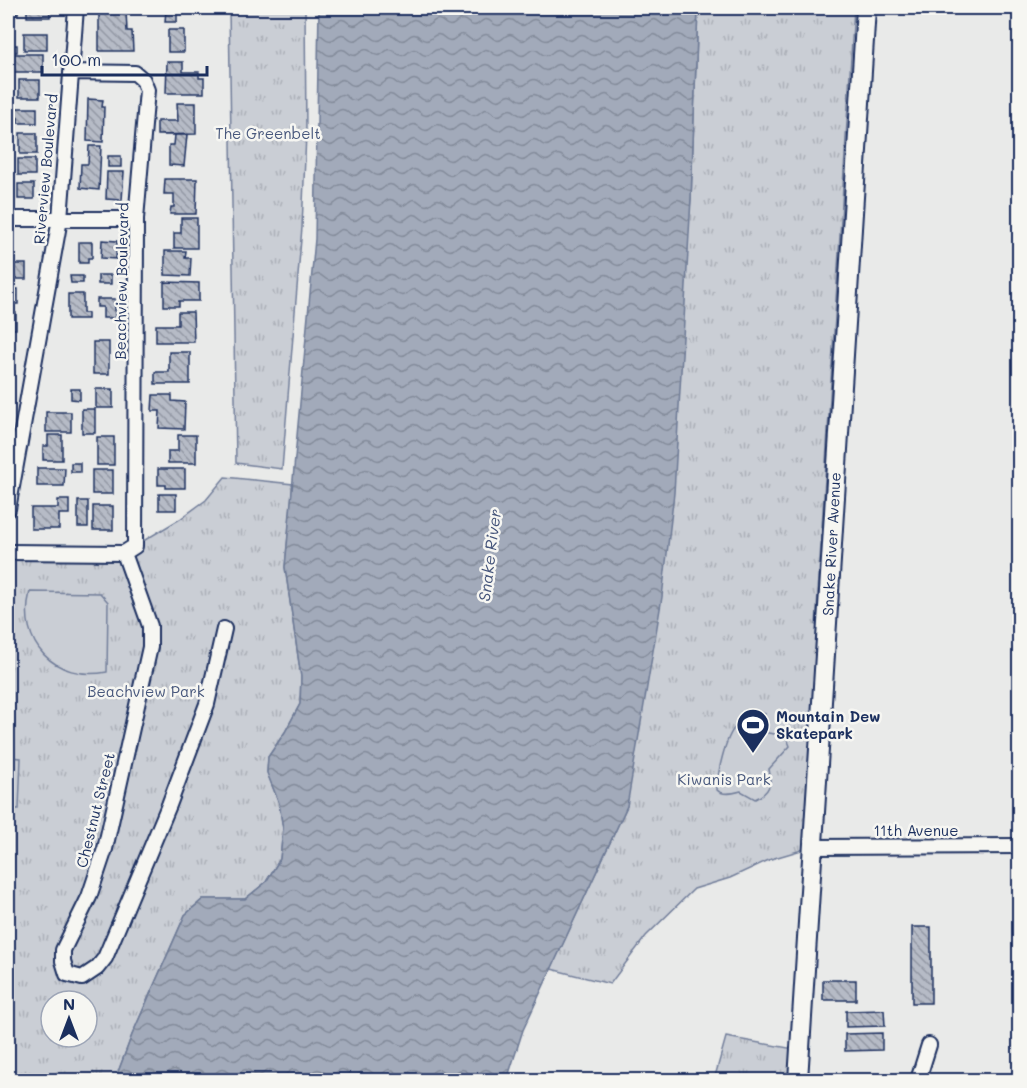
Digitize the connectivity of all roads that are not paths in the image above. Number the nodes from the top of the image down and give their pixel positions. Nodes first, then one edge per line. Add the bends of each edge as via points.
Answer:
1 (76, 8) edge
2 (866, 8) edge
3 (71, 72) junction
4 (8, 219) edge
5 (60, 219) junction
6 (136, 219) junction
7 (8, 509) edge
8 (8, 552) edge
9 (124, 553) junction
10 (224, 629) dead end
11 (1020, 846) edge
12 (812, 847) junction
13 (929, 1045) dead end
14 (798, 1080) edge
15 (918, 1080) edge

1 - 3 street, Riverview Boulevard
2 - 12 main road, Snake River Avenue
3 - 5 street, Riverview Boulevard
3 - 6 street, Beachview Boulevard via 135,73 143,80 147,90
4 - 5 street
5 - 6 street
5 - 7 street, Riverview Boulevard
6 - 9 street, Beachview Boulevard via 135,546
8 - 9 street
9 - 10 street, Chestnut Street via 150,626 150,647 105,849 89,897 63,950 68,974 82,978 105,958 207,704
11 - 12 street, 11th Avenue
12 - 14 main road, Snake River Avenue
13 - 15 street

